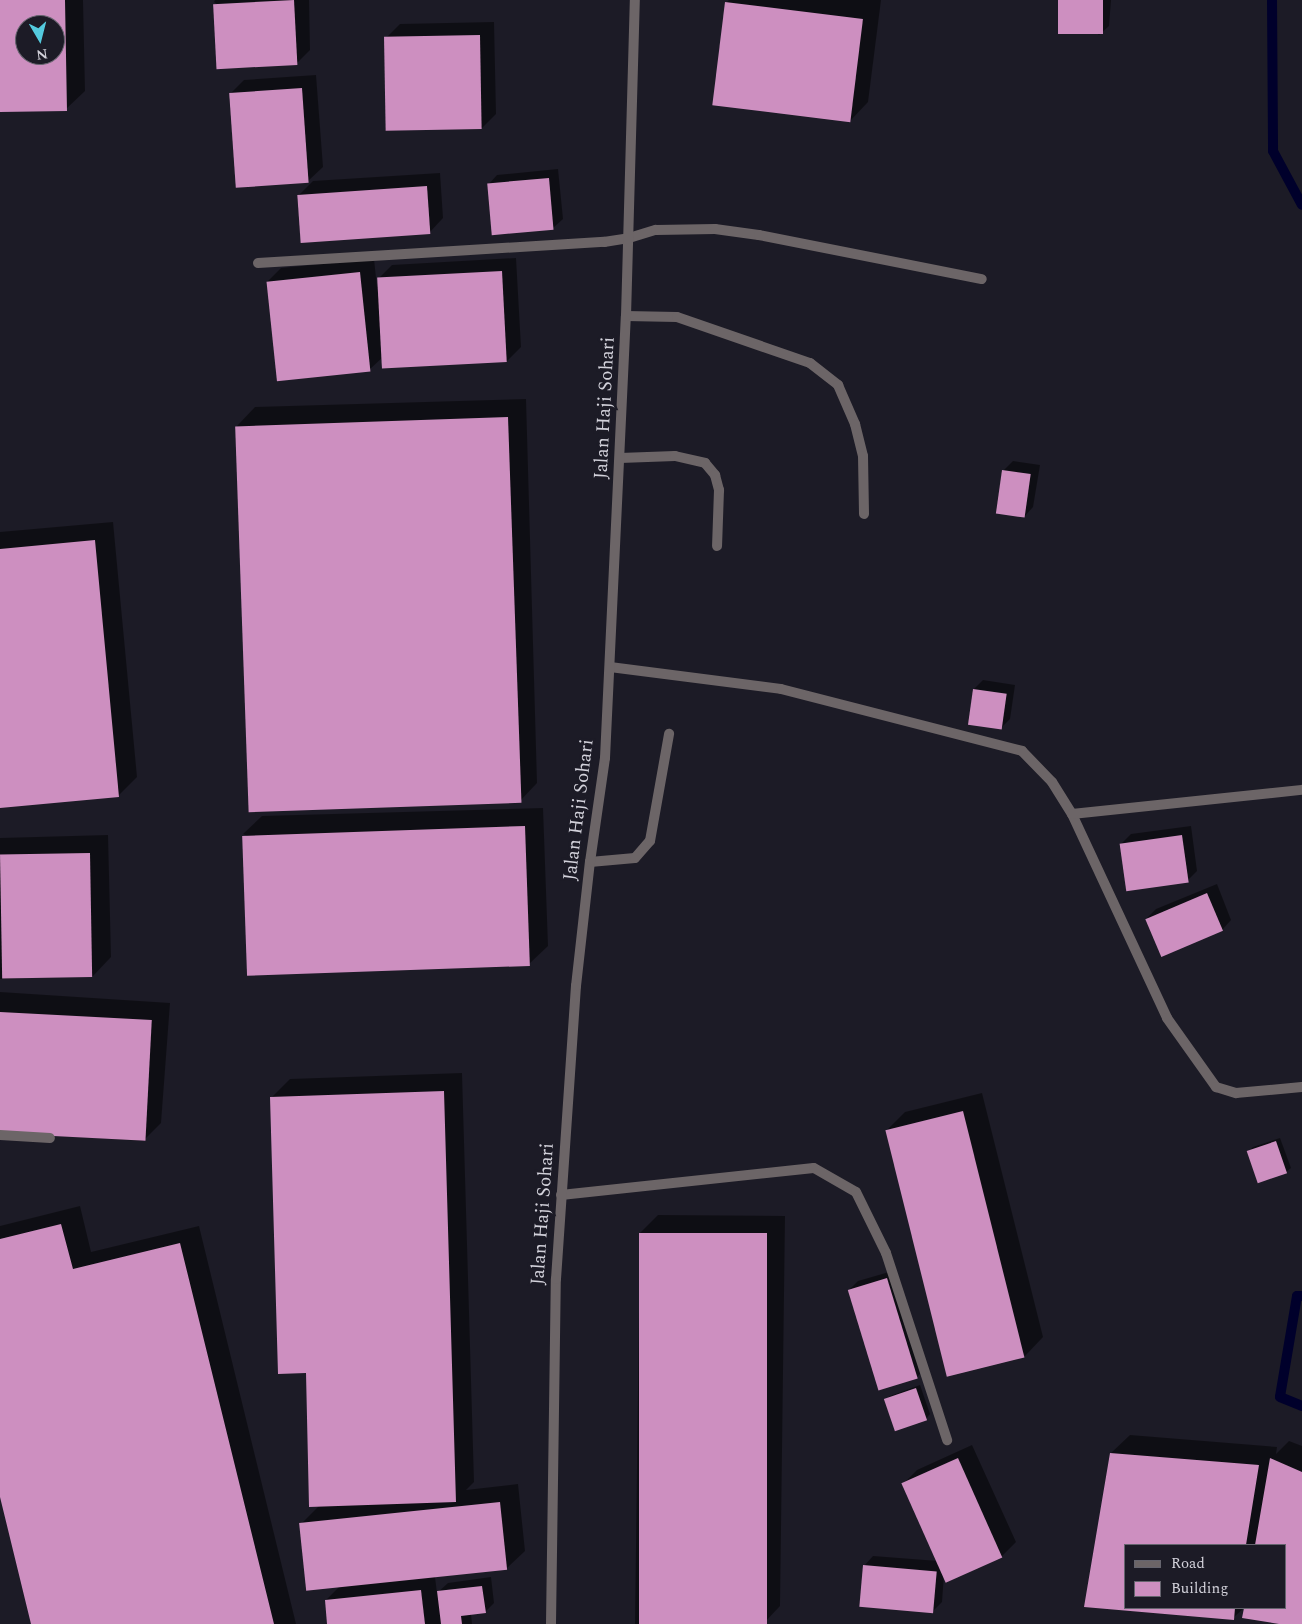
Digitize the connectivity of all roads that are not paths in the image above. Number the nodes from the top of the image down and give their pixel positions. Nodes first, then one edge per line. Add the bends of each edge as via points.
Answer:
1 (635, 0) edge
2 (629, 238) junction
3 (258, 263) dead end
4 (982, 279) dead end
5 (626, 316) junction
6 (620, 458) junction
7 (864, 514) dead end
8 (717, 546) dead end
9 (610, 667) junction
10 (668, 734) dead end
11 (1302, 790) edge
12 (1072, 814) junction
13 (590, 862) junction
14 (1302, 1087) edge
15 (0, 1135) edge
16 (50, 1138) dead end
17 (561, 1195) junction
18 (947, 1440) dead end
19 (551, 1624) edge

1 - 2 street, Jalan Haji Sohari
2 - 3 street
2 - 4 street via 656,230 715,229
2 - 5 street, Jalan Haji Sohari
5 - 6 street, Jalan Haji Sohari
5 - 7 street via 677,317 810,363 838,385 855,424 863,456
6 - 8 street via 675,456 705,463 715,475 719,490
6 - 9 street, Jalan Haji Sohari
9 - 12 street via 781,690 1022,751 1052,782
9 - 13 street, Jalan Haji Sohari via 605,758
10 - 13 street via 650,840 635,858
11 - 12 street
12 - 14 street via 1167,1018 1216,1087 1236,1093
13 - 17 street, Jalan Haji Sohari via 576,986
15 - 16 street
17 - 18 street via 814,1168 856,1192 886,1253
17 - 19 street, Jalan Haji Sohari via 556,1279

